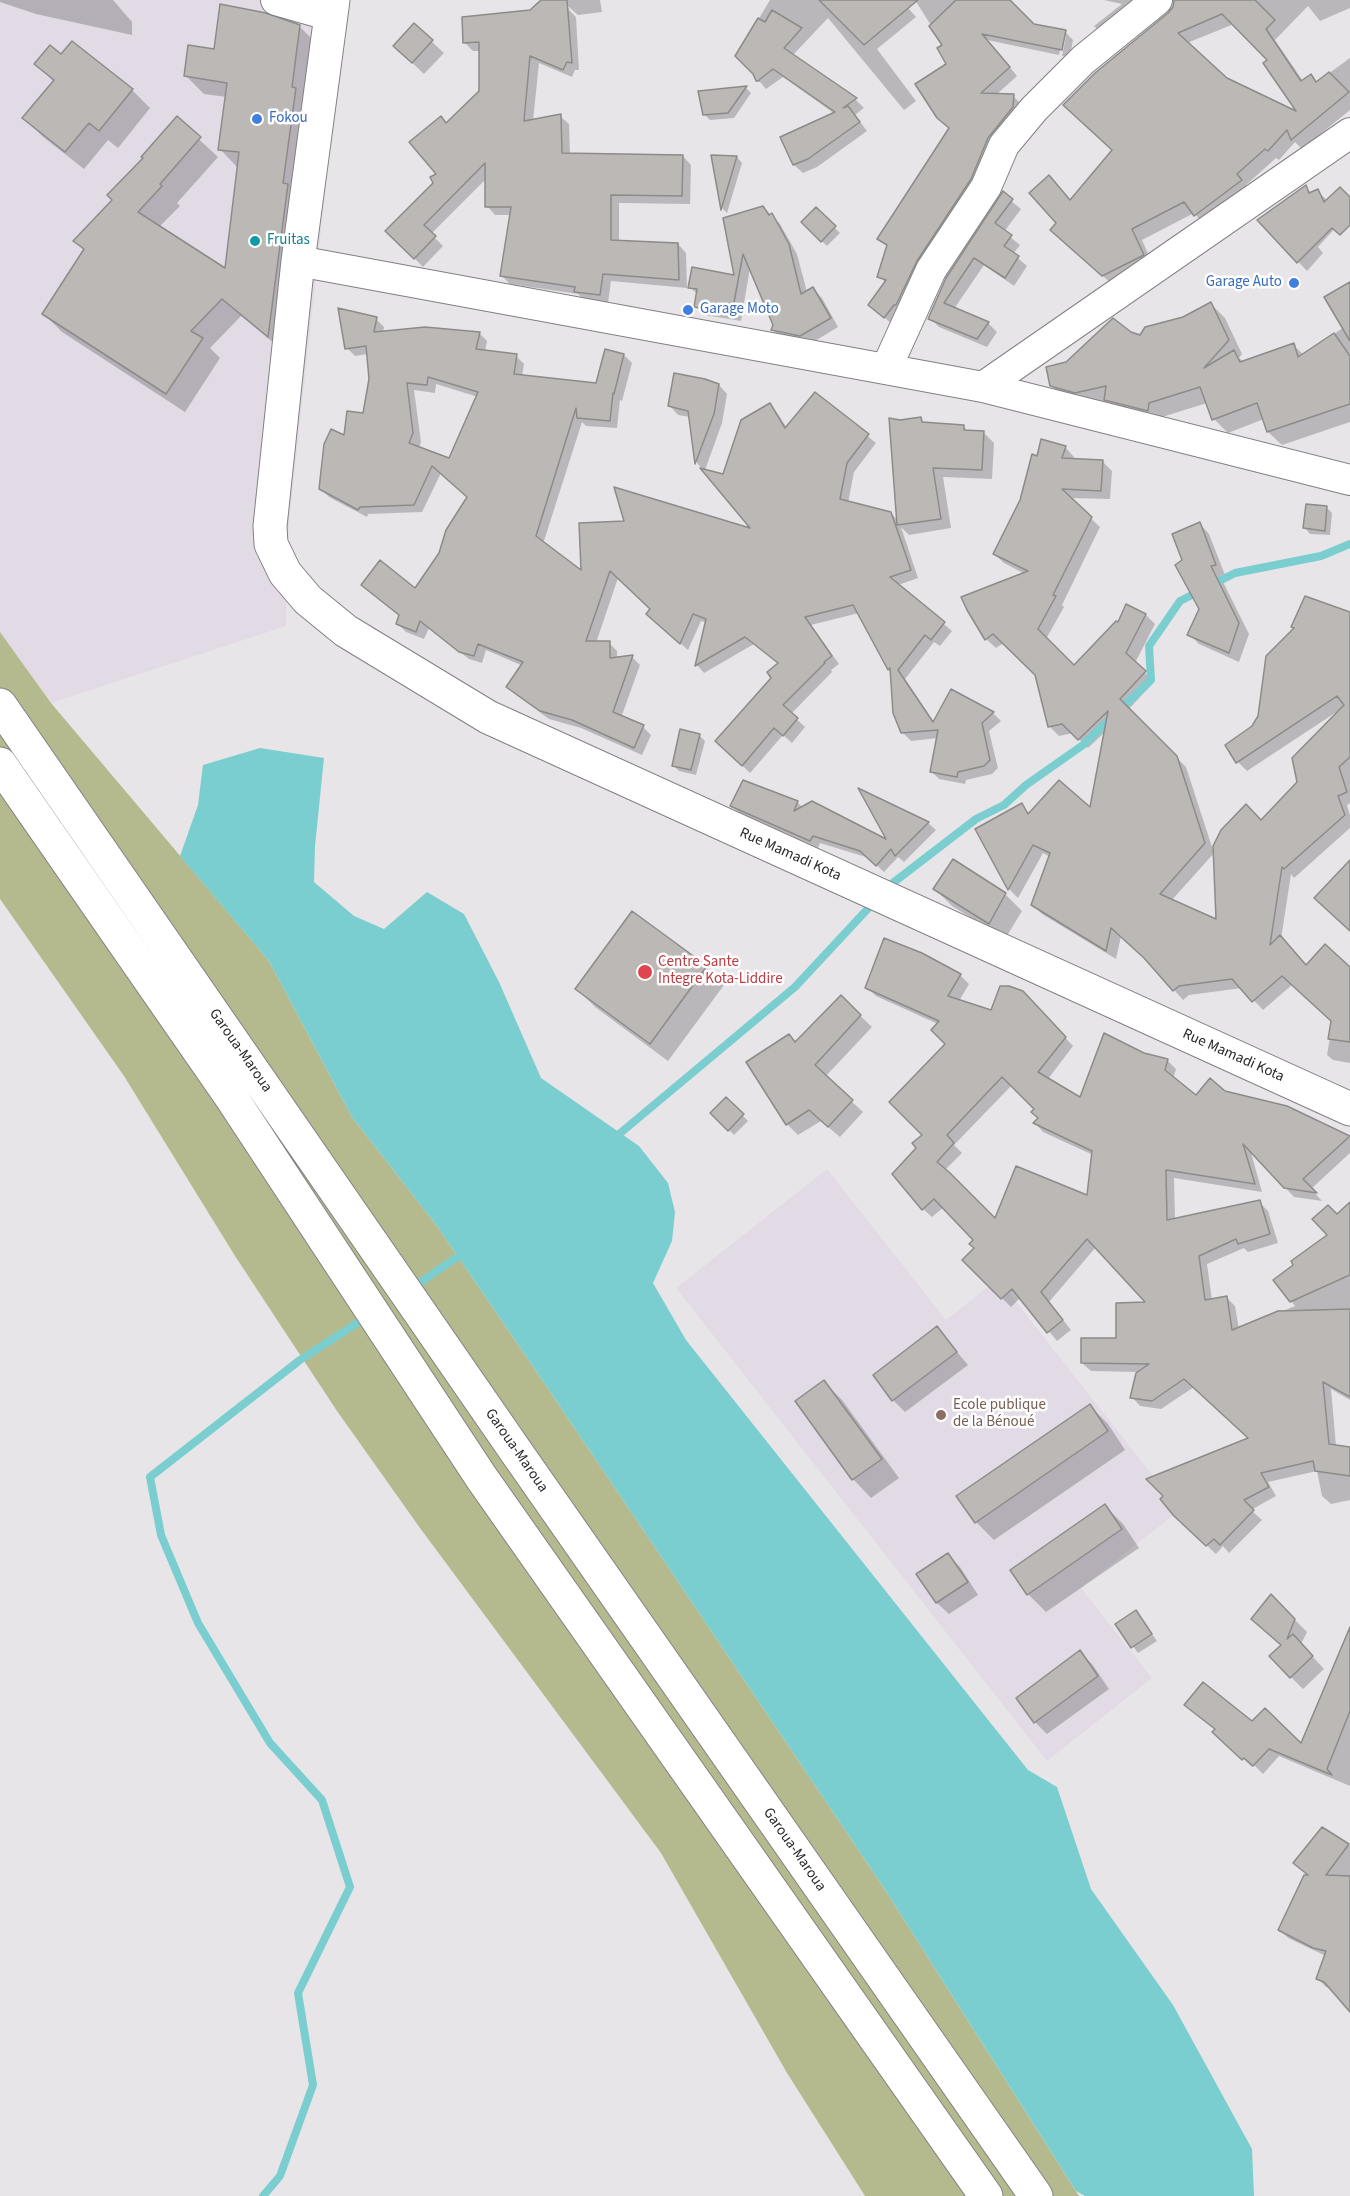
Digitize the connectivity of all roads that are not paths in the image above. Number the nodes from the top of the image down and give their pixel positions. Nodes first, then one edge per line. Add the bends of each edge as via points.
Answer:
1 (276, 0) edge
2 (1157, 0) edge
3 (333, 8) edge
4 (1350, 133) edge
5 (298, 261) junction
6 (886, 369) junction
7 (982, 387) junction
8 (1350, 480) edge
9 (0, 705) edge
10 (0, 764) edge
11 (1350, 1109) edge
12 (987, 2196) edge
13 (1035, 2196) edge

1 - 3 street
2 - 6 street via 1083,60 1004,146 986,187 931,270
3 - 5 main road
4 - 7 street
5 - 6 street
5 - 11 main road, Rue Mamadi Kota via 271,544 285,573 308,600 346,631 488,717
6 - 7 street
7 - 8 street
9 - 13 main road, Garoua-Maroua
10 - 12 main road via 229,1094 482,1477

